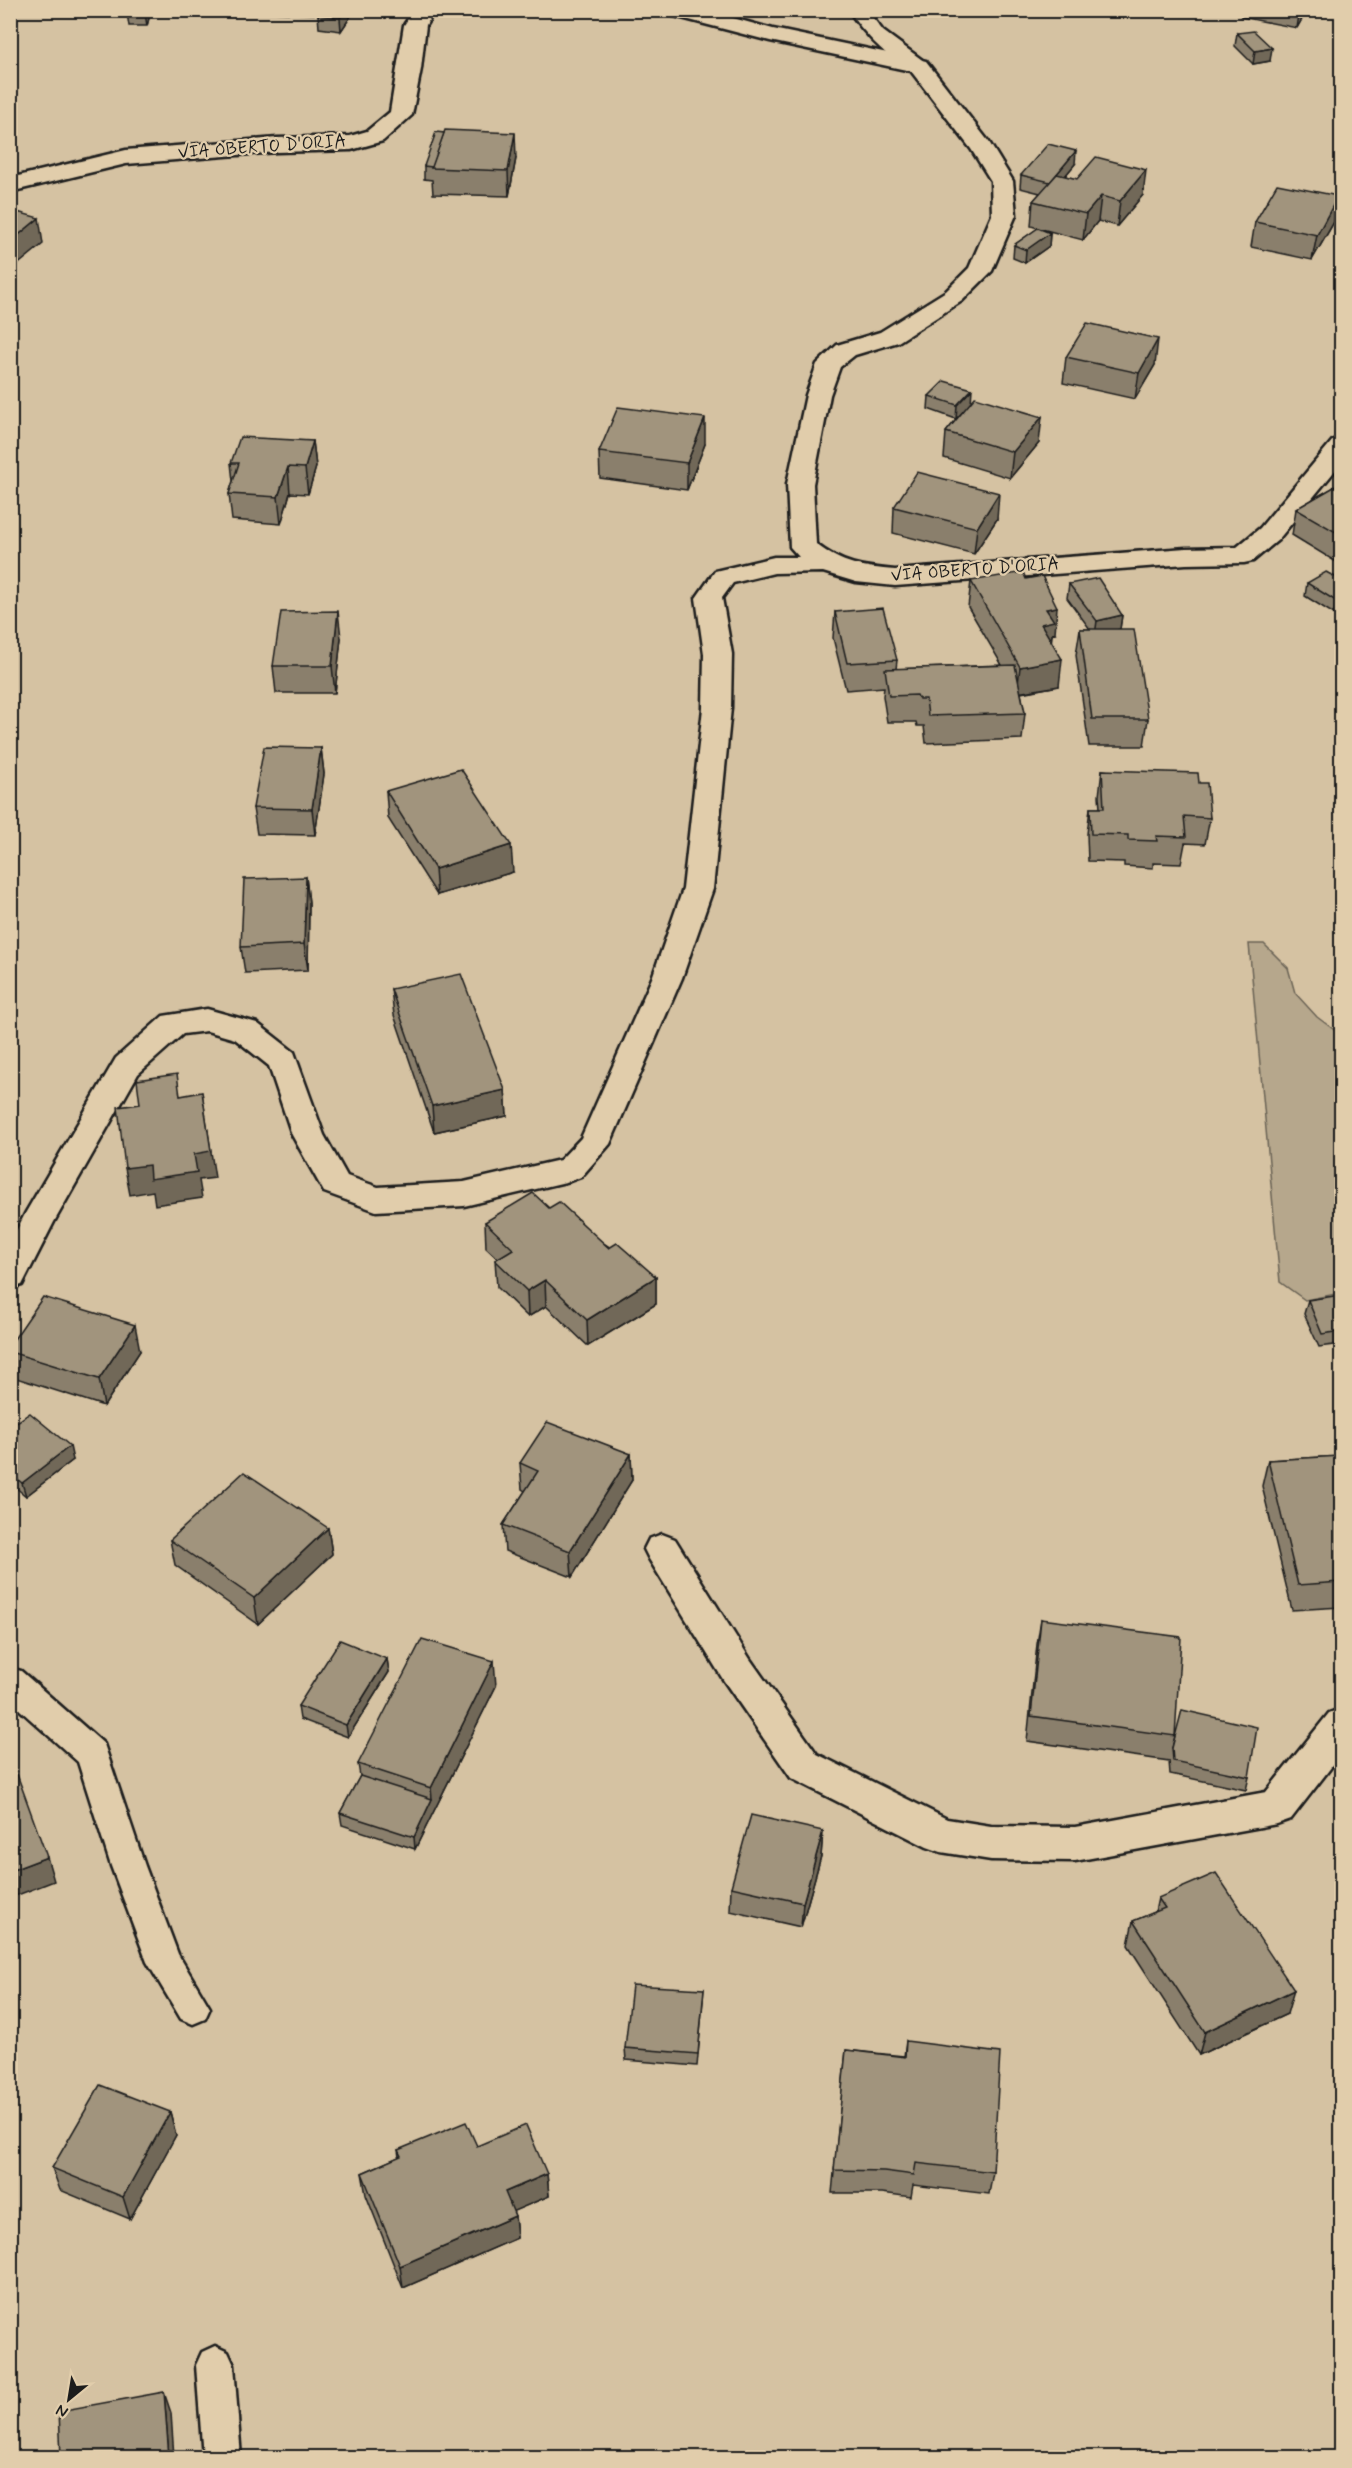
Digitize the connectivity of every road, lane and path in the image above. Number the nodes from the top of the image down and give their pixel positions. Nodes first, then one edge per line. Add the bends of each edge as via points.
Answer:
1 (424, 10) edge
2 (678, 10) edge
3 (858, 10) edge
4 (918, 66) junction
5 (10, 185) edge
6 (1341, 446) edge
7 (825, 564) junction
8 (10, 1276) edge
9 (662, 1549) dead end
10 (10, 1681) edge
11 (1341, 1724) edge
12 (193, 2008) dead end
13 (215, 2365) dead end
14 (222, 2457) edge

1 - 5 street, VIA OBERTO D'ORIA via 414,26 401,115 375,136 351,143 126,157
2 - 4 street via 770,35
3 - 4 lane via 863,22 882,40
4 - 7 street, VIA OBERTO D'ORIA via 981,147 1002,181 1004,215 980,271 954,296 889,337 846,350 829,364 818,395 800,484 803,547
6 - 7 street, VIA OBERTO D'ORIA via 1269,534 1244,555 895,578 856,574
7 - 8 street via 774,565 724,577 709,598 718,654 717,708 698,889 667,978 594,1144 570,1169 464,1194 376,1199 335,1184 308,1136 283,1060 246,1031 207,1020 174,1024 127,1066
9 - 11 street via 737,1670 804,1766 941,1835 991,1843 1075,1844 1277,1807
10 - 12 lane via 92,1754 164,1962
13 - 14 lane

